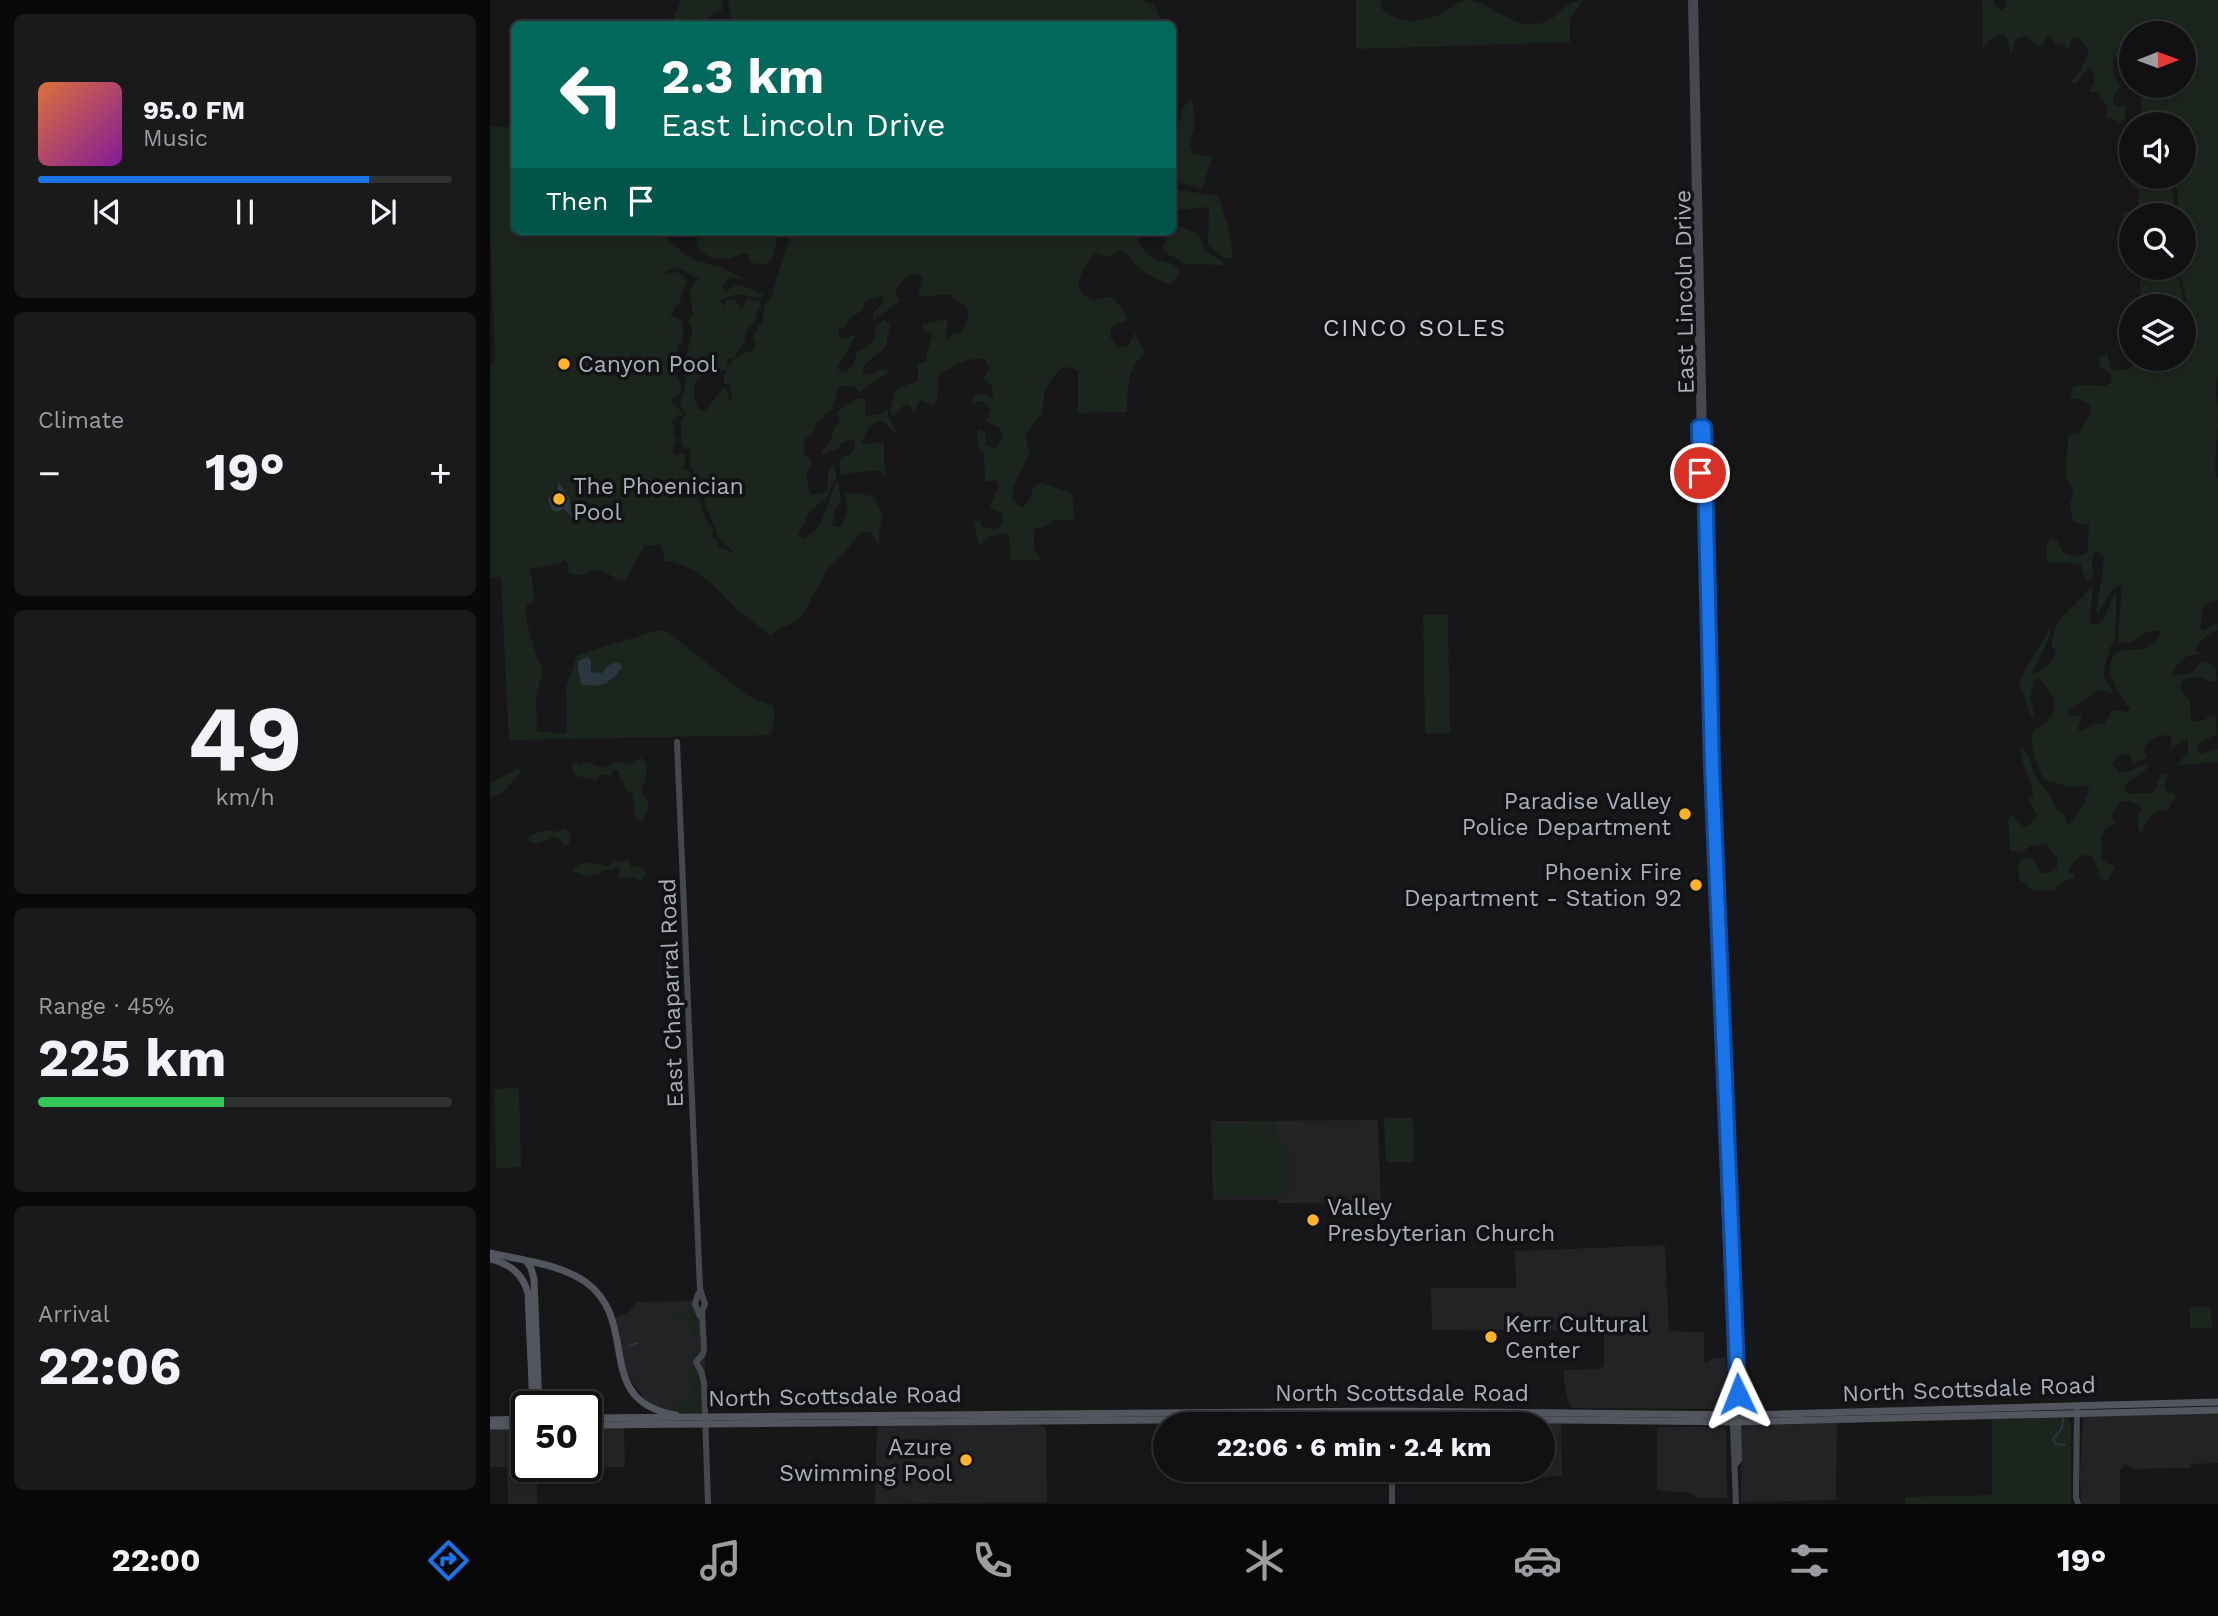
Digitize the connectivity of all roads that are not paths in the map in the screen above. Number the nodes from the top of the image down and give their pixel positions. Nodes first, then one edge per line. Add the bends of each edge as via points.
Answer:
1 (1693, 0) edge
2 (677, 742) dead end
3 (490, 1253) edge
4 (490, 1259) edge
5 (526, 1261) junction
6 (534, 1347) junction
7 (533, 1391) edge
8 (538, 1391) edge
9 (2218, 1402) edge
10 (1999, 1408) junction
11 (1937, 1409) junction
12 (2077, 1409) junction
13 (2218, 1410) edge
14 (1885, 1411) junction
15 (1836, 1412) junction
16 (1966, 1416) junction
17 (1806, 1417) junction
18 (602, 1418) edge
19 (683, 1418) junction
20 (1153, 1418) edge
21 (1555, 1418) edge
22 (511, 1419) edge
23 (1736, 1419) junction
24 (1855, 1419) junction
25 (490, 1420) edge
26 (705, 1421) junction
27 (602, 1424) edge
28 (490, 1426) edge
29 (511, 1426) edge
30 (1392, 1482) edge
31 (2076, 1502) edge
32 (708, 1504) edge
33 (1392, 1504) edge
34 (1736, 1504) edge

1 - 23 main road, East Lincoln Drive via 1710,780
2 - 26 main road, East Chaparral Road via 704,1352 696,1362 703,1376
3 - 5 main road
4 - 6 main road via 511,1267 525,1284
5 - 6 main road via 533,1275
5 - 19 main road via 567,1272 590,1286 609,1310 622,1372 631,1390 646,1405
6 - 7 main road
6 - 8 main road
9 - 12 main road, North Scottsdale Road
10 - 11 main road, North Scottsdale Road
10 - 12 main road, North Scottsdale Road
10 - 16 main road
11 - 14 main road, North Scottsdale Road
11 - 16 main road
12 - 13 main road, North Scottsdale Road
12 - 16 main road, North Scottsdale Road
12 - 31 main road
14 - 15 main road, North Scottsdale Road
14 - 24 main road
15 - 17 main road, North Scottsdale Road
15 - 24 main road
16 - 24 main road, North Scottsdale Road
17 - 23 main road, North Scottsdale Road
17 - 24 main road, North Scottsdale Road
18 - 19 main road, North Scottsdale Road
19 - 26 main road, North Scottsdale Road
20 - 26 main road, North Scottsdale Road
21 - 23 main road, North Scottsdale Road
22 - 25 main road
23 - 34 main road, East Lincoln Drive
26 - 27 main road, North Scottsdale Road
26 - 32 main road, East Chaparral Road
28 - 29 main road
30 - 33 main road

